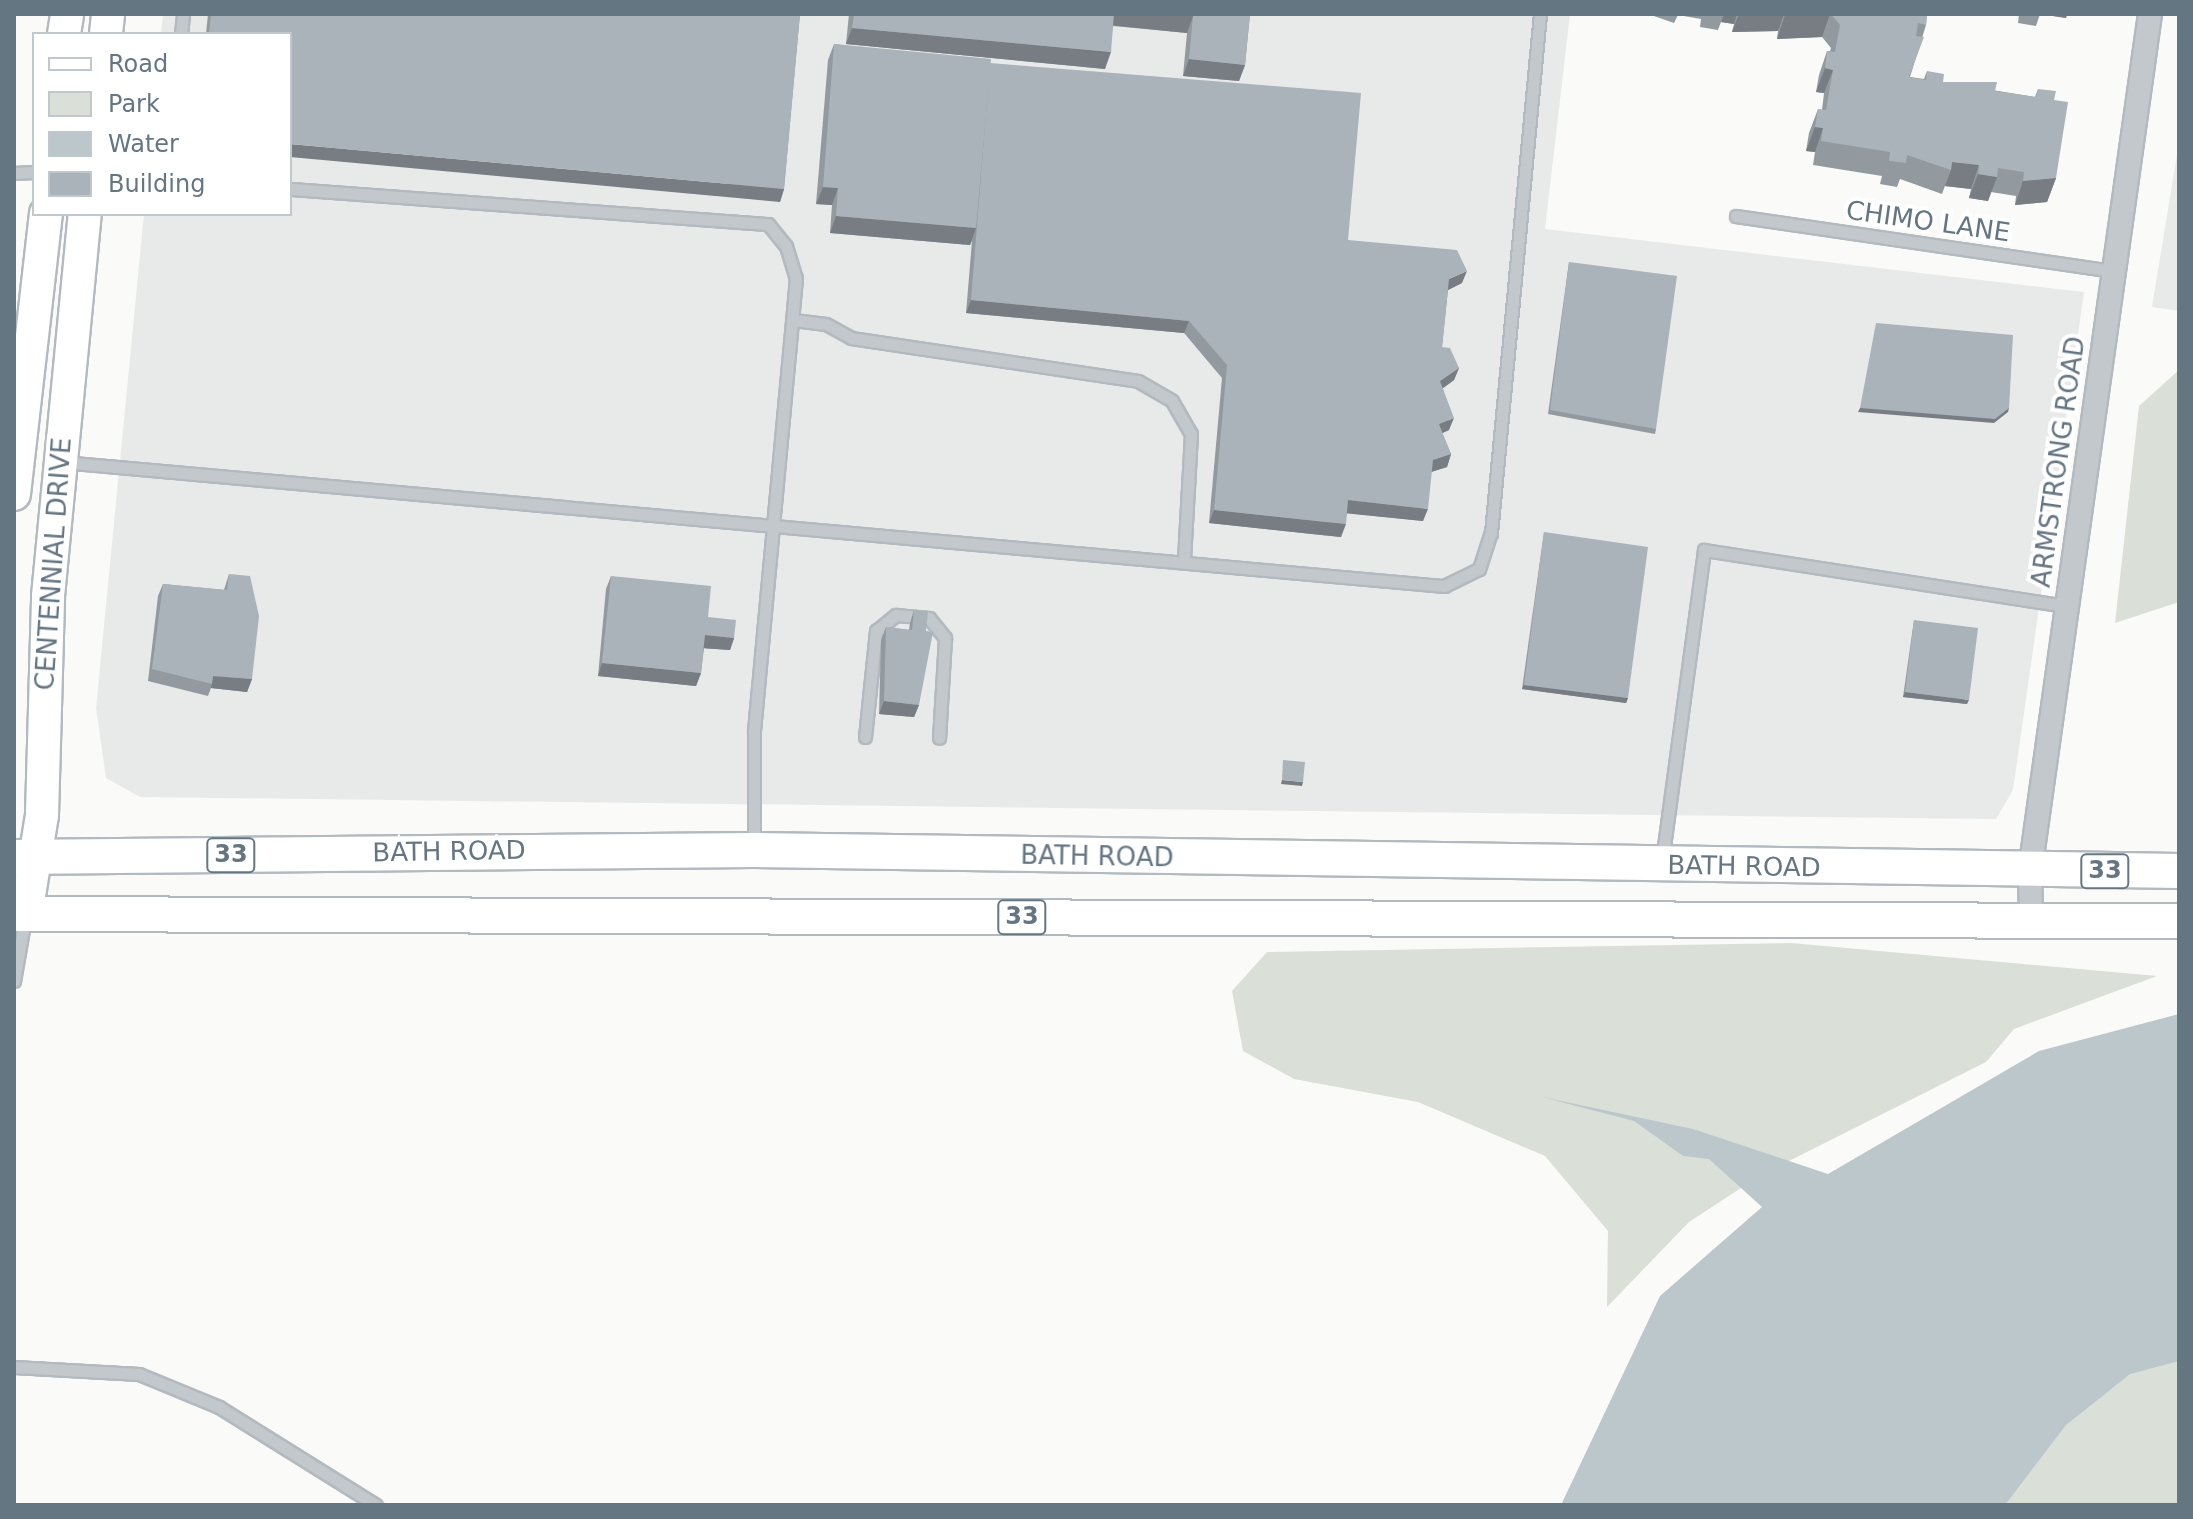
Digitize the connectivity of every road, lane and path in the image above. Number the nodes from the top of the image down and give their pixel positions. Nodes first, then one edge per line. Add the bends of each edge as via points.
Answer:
1 (1540, 14) edge
2 (2150, 14) edge
3 (292, 189) edge
4 (46, 216) edge
5 (85, 216) edge
6 (1736, 216) dead end
7 (2115, 271) junction
8 (793, 320) junction
9 (61, 462) junction
10 (14, 494) edge
11 (774, 528) junction
12 (1184, 560) junction
13 (2067, 606) junction
14 (865, 737) dead end
15 (939, 738) dead end
16 (754, 850) junction
17 (26, 857) edge
18 (1661, 866) junction
19 (2030, 871) junction
20 (2179, 871) edge
21 (20, 914) edge
22 (2031, 919) junction
23 (2179, 921) edge
24 (14, 981) edge
25 (14, 1367) edge
26 (376, 1505) edge

1 - 12 lane via 1491,533 1479,569 1444,586
2 - 7 street, ARMSTRONG ROAD
3 - 8 lane via 768,224 793,260
4 - 10 main road, CENTENNIAL DRIVE
5 - 9 main road, CENTENNIAL DRIVE
6 - 7 lane, CHIMO LANE
7 - 13 street, ARMSTRONG ROAD
8 - 11 lane
8 - 12 lane via 826,324 851,338 1138,381 1172,401 1191,434
9 - 11 lane
9 - 17 main road, CENTENNIAL DRIVE
11 - 12 lane
11 - 16 lane via 754,732
13 - 18 lane via 1704,550
13 - 19 street, ARMSTRONG ROAD
14 - 15 lane via 876,631 896,615 929,618 945,638
16 - 17 main road, BATH ROAD / 33
16 - 18 main road, BATH ROAD / 33
17 - 21 main road, CENTENNIAL DRIVE
18 - 19 main road, BATH ROAD / 33
19 - 20 main road, BATH ROAD / 33
19 - 22 street, ARMSTRONG ROAD
21 - 22 main road, BATH ROAD / 33
21 - 24 lane
22 - 23 main road, BATH ROAD / 33
25 - 26 lane via 139,1374 219,1407

